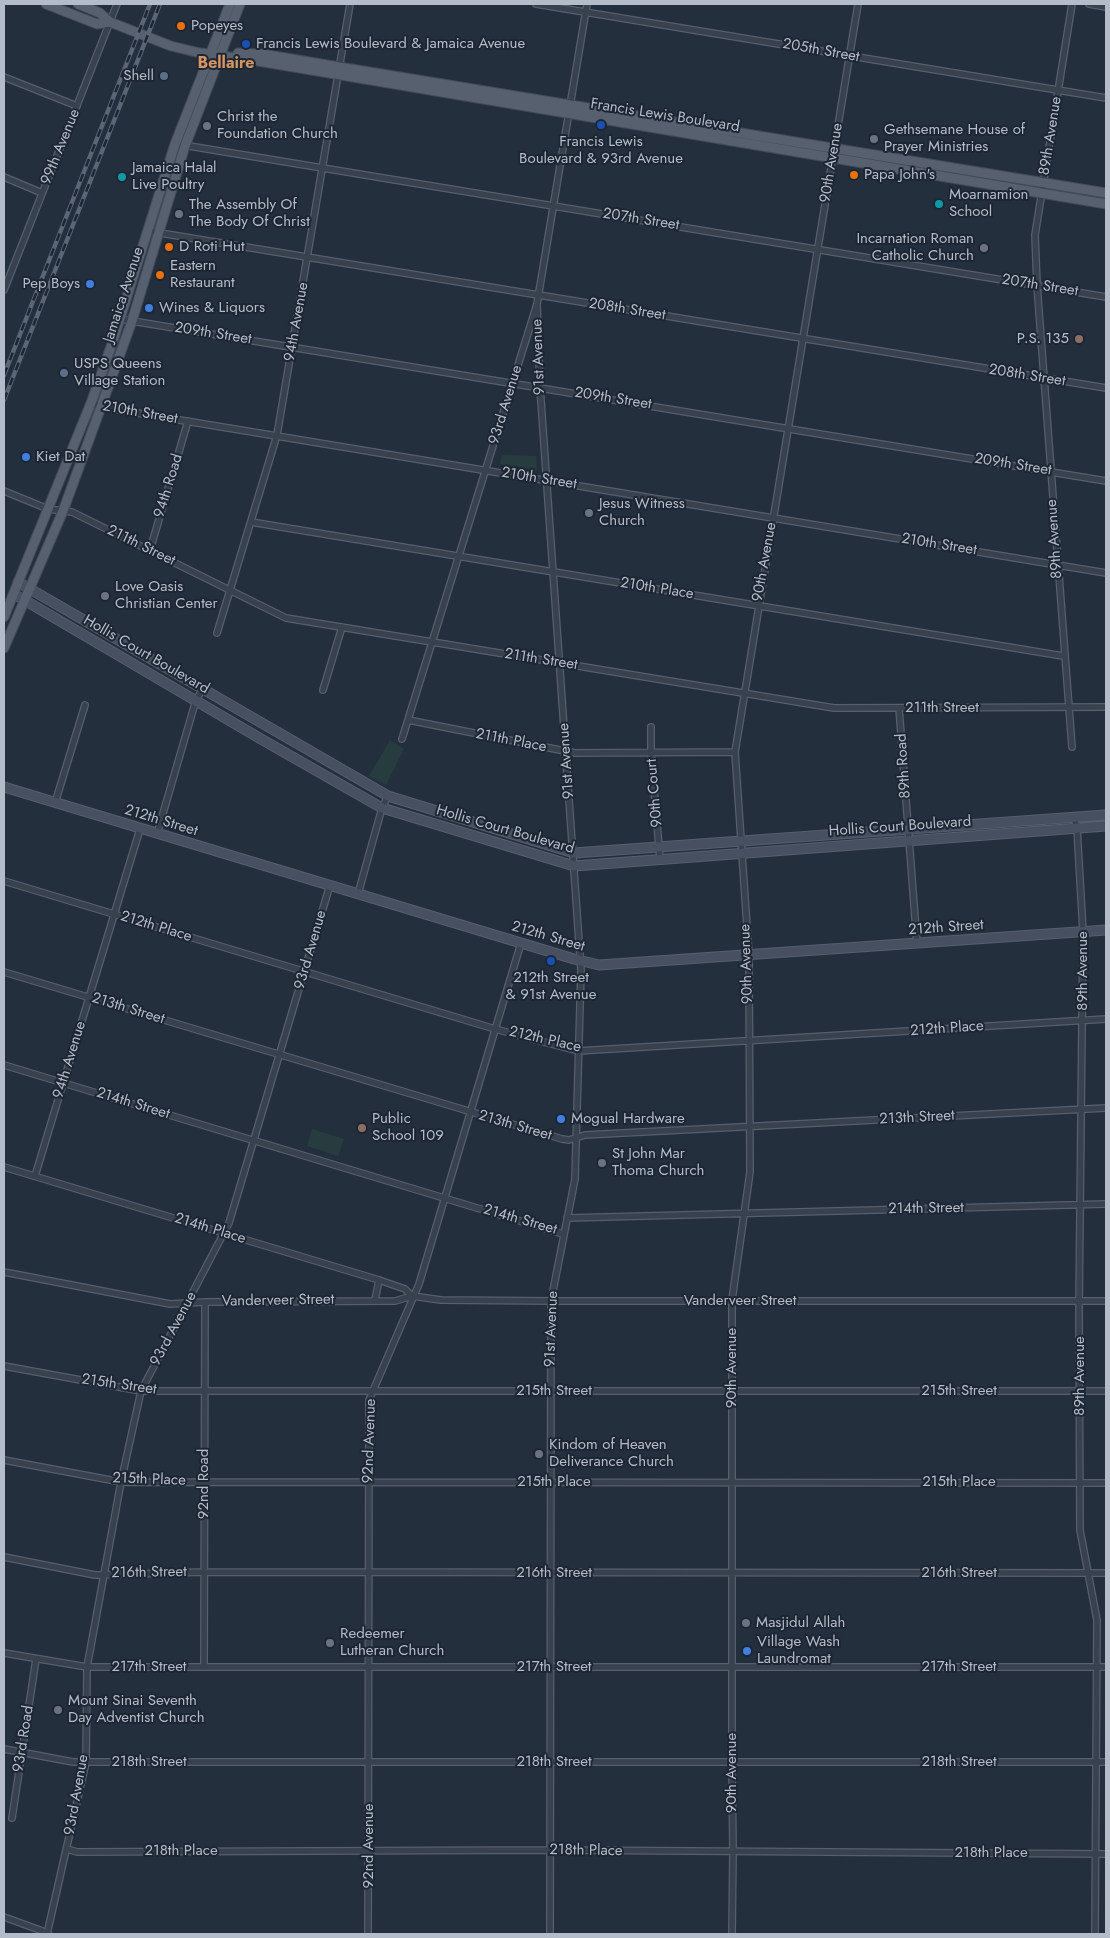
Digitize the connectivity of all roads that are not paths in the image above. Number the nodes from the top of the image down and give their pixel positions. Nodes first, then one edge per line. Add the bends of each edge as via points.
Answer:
1 (46, 4) edge
2 (78, 4) edge
3 (117, 4) edge
4 (230, 4) edge
5 (240, 4) edge
6 (350, 4) edge
7 (536, 4) edge
8 (588, 4) edge
9 (858, 4) edge
10 (1072, 4) edge
11 (1090, 4) edge
12 (1106, 7) edge
13 (586, 12) junction
14 (110, 22) junction
15 (210, 55) junction
16 (220, 55) junction
17 (850, 56) junction
18 (339, 71) junction
19 (4, 77) edge
20 (1058, 90) junction
21 (1106, 98) edge
22 (571, 104) junction
23 (77, 106) junction
24 (569, 114) junction
25 (180, 145) junction
26 (833, 153) junction
27 (322, 167) junction
28 (4, 177) edge
29 (1043, 183) junction
30 (42, 193) junction
31 (1042, 193) junction
32 (1106, 193) edge
33 (1106, 204) edge
34 (554, 205) junction
35 (148, 231) junction
36 (158, 232) junction
37 (818, 249) junction
38 (308, 256) junction
39 (6, 278) edge
40 (1037, 285) junction
41 (4, 290) edge
42 (539, 295) junction
43 (1106, 297) edge
44 (537, 304) junction
45 (120, 318) junction
46 (132, 322) junction
47 (803, 338) junction
48 (293, 346) junction
49 (1044, 379) junction
50 (512, 384) junction
51 (540, 387) junction
52 (1106, 388) edge
53 (91, 403) junction
54 (101, 407) junction
55 (188, 421) junction
56 (788, 428) junction
57 (277, 435) junction
58 (486, 470) junction
59 (1050, 471) junction
60 (547, 480) junction
61 (1106, 481) edge
62 (4, 491) edge
63 (48, 509) junction
64 (62, 510) junction
65 (773, 518) junction
66 (251, 522) junction
67 (150, 550) junction
68 (460, 557) junction
69 (1057, 565) junction
70 (553, 572) junction
71 (1106, 573) edge
72 (18, 582) junction
73 (30, 589) junction
74 (230, 590) junction
75 (14, 594) junction
76 (24, 600) junction
77 (758, 606) junction
78 (4, 617) edge
79 (342, 627) junction
80 (217, 633) dead end
81 (112, 635) junction
82 (433, 642) junction
83 (4, 648) edge
84 (105, 648) junction
85 (1064, 656) junction
86 (158, 663) junction
87 (560, 663) junction
88 (152, 674) junction
89 (202, 690) junction
90 (323, 690) dead end
91 (744, 694) junction
92 (196, 700) junction
93 (85, 705) dead end
94 (1068, 707) junction
95 (1106, 707) edge
96 (899, 708) junction
97 (408, 720) junction
98 (268, 726) junction
99 (651, 727) dead end
100 (261, 739) junction
101 (402, 739) dead end
102 (1072, 747) dead end
103 (566, 751) junction
104 (651, 752) junction
105 (735, 752) junction
106 (329, 762) junction
107 (323, 775) junction
108 (4, 786) edge
109 (388, 796) junction
110 (55, 803) junction
111 (382, 808) junction
112 (451, 815) junction
113 (1106, 815) edge
114 (1074, 817) junction
115 (1018, 821) junction
116 (970, 825) junction
117 (1106, 826) edge
118 (448, 828) junction
119 (1077, 828) junction
120 (140, 829) junction
121 (908, 829) junction
122 (1020, 832) junction
123 (157, 834) junction
124 (850, 834) junction
125 (516, 835) junction
126 (972, 835) junction
127 (800, 838) junction
128 (909, 840) junction
129 (740, 841) junction
130 (852, 844) junction
131 (659, 846) junction
132 (513, 847) junction
133 (800, 848) junction
134 (574, 853) junction
135 (741, 854) junction
136 (660, 859) junction
137 (574, 866) junction
138 (4, 881) edge
139 (330, 885) junction
140 (358, 894) junction
141 (114, 914) junction
142 (1106, 930) edge
143 (1083, 932) junction
144 (521, 943) junction
145 (917, 944) junction
146 (749, 956) junction
147 (580, 961) junction
148 (305, 971) junction
149 (4, 972) edge
150 (89, 997) junction
151 (1106, 1019) edge
152 (1082, 1020) junction
153 (495, 1029) junction
154 (749, 1041) junction
155 (578, 1051) junction
156 (279, 1055) junction
157 (4, 1065) edge
158 (64, 1083) junction
159 (1106, 1108) edge
160 (1081, 1109) junction
161 (470, 1112) junction
162 (749, 1126) junction
163 (576, 1138) junction
164 (253, 1140) junction
165 (4, 1167) edge
166 (35, 1176) junction
167 (444, 1198) junction
168 (1106, 1204) edge
169 (1080, 1205) junction
170 (743, 1214) junction
171 (567, 1218) junction
172 (223, 1233) junction
173 (563, 1234) junction
174 (4, 1272) edge
175 (379, 1280) junction
176 (412, 1296) junction
177 (375, 1300) junction
178 (732, 1300) junction
179 (550, 1301) junction
180 (1079, 1301) junction
181 (1106, 1301) edge
182 (205, 1302) junction
183 (188, 1303) junction
184 (4, 1366) edge
185 (141, 1391) junction
186 (204, 1391) junction
187 (372, 1391) junction
188 (550, 1391) junction
189 (732, 1391) junction
190 (1080, 1391) junction
191 (1106, 1391) edge
192 (4, 1460) edge
193 (121, 1482) junction
194 (204, 1482) junction
195 (368, 1482) junction
196 (550, 1482) junction
197 (732, 1482) junction
198 (1080, 1482) junction
199 (1106, 1483) edge
200 (4, 1557) edge
201 (204, 1572) junction
202 (368, 1572) junction
203 (550, 1573) junction
204 (732, 1573) junction
205 (1088, 1573) junction
206 (1106, 1573) edge
207 (103, 1574) junction
208 (4, 1653) edge
209 (36, 1660) junction
210 (86, 1667) junction
211 (204, 1667) junction
212 (368, 1667) junction
213 (550, 1667) junction
214 (733, 1667) junction
215 (1095, 1667) junction
216 (1106, 1667) edge
217 (4, 1749) edge
218 (22, 1753) junction
219 (368, 1761) junction
220 (86, 1762) junction
221 (550, 1762) junction
222 (732, 1762) junction
223 (1095, 1762) junction
224 (1106, 1762) edge
225 (12, 1818) dead end
226 (67, 1848) junction
227 (369, 1850) junction
228 (551, 1850) junction
229 (733, 1852) junction
230 (1096, 1854) junction
231 (1106, 1854) edge
232 (4, 1917) edge
233 (47, 1934) edge
234 (368, 1934) edge
235 (550, 1934) edge
236 (732, 1934) edge
237 (1095, 1934) edge

1 - 14 main road, Francis Lewis Boulevard via 97,24
2 - 14 main road, Francis Lewis Boulevard
3 - 14 street, 99th Avenue
4 - 15 main road, Jamaica Avenue
5 - 16 main road, Jamaica Avenue
6 - 18 street, 94th Avenue
7 - 13 street, 205th Street
8 - 13 street, 93rd Avenue
9 - 17 street, 90th Avenue
10 - 20 street, 89th Avenue
11 - 12 street
13 - 17 street, 205th Street
13 - 22 street, 93rd Avenue
14 - 15 main road, Francis Lewis Boulevard via 171,46
14 - 23 street, 99th Avenue
15 - 16 main road, Francis Lewis Boulevard
15 - 25 main road, Jamaica Avenue
16 - 18 main road, Francis Lewis Boulevard via 262,54
16 - 25 main road, Jamaica Avenue
17 - 20 street, 205th Street
17 - 26 street, 90th Avenue
18 - 22 main road, Francis Lewis Boulevard
18 - 24 main road, Francis Lewis Boulevard
18 - 27 street, 94th Avenue
19 - 23 street
20 - 21 street, 205th Street
20 - 29 street, 89th Avenue
22 - 24 street, 93rd Avenue
22 - 26 main road, Francis Lewis Boulevard
23 - 30 street, 99th Avenue
24 - 26 main road, Francis Lewis Boulevard
24 - 34 street, 93rd Avenue
25 - 27 street, 207th Street
25 - 35 main road, Jamaica Avenue
25 - 36 main road, Jamaica Avenue
26 - 29 main road, Francis Lewis Boulevard
26 - 31 main road, Francis Lewis Boulevard
26 - 37 street, 90th Avenue
27 - 34 street, 207th Street
27 - 38 street, 94th Avenue
28 - 30 street
29 - 31 street, 89th Avenue
29 - 32 main road, Francis Lewis Boulevard
30 - 39 street, 99th Avenue
31 - 33 main road, Francis Lewis Boulevard
31 - 40 street, 89th Avenue via 1035,235
34 - 37 street, 207th Street
34 - 42 street, 93rd Avenue
35 - 36 street, 208th Street
35 - 45 main road, Jamaica Avenue
36 - 38 street, 208th Street
36 - 46 main road, Jamaica Avenue
37 - 40 street, 207th Street
37 - 47 street, 90th Avenue
38 - 42 street, 208th Street
38 - 48 street, 94th Avenue
39 - 41 street, 99th Avenue
40 - 43 street, 207th Street
40 - 49 street, 89th Avenue
42 - 44 street, 93rd Avenue
42 - 47 street, 208th Street
44 - 50 street, 93rd Avenue
44 - 51 street, 91st Avenue
45 - 46 street, 209th Street
45 - 53 main road, Jamaica Avenue
46 - 48 street, 209th Street
46 - 54 main road, Jamaica Avenue
47 - 49 street, 208th Street
47 - 56 street, 90th Avenue
48 - 50 street, 209th Street
48 - 57 street, 94th Avenue
49 - 52 street, 208th Street
49 - 59 street, 89th Avenue
50 - 51 street, 209th Street
50 - 58 street, 93rd Avenue
51 - 56 street, 209th Street
51 - 60 street, 91st Avenue
53 - 54 street, 210th Street
53 - 63 main road, Jamaica Avenue
54 - 55 street, 210th Street
54 - 64 main road, Jamaica Avenue
55 - 57 street, 210th Street
55 - 67 street, 94th Road
56 - 59 street, 209th Street
56 - 65 street, 90th Avenue
57 - 58 street, 210th Street
57 - 66 street, 94th Avenue
58 - 60 street, 210th Street
58 - 68 street, 93rd Avenue
59 - 61 street, 209th Street
59 - 69 street, 89th Avenue
60 - 65 street, 210th Street
60 - 70 street, 91st Avenue
62 - 63 street, 211th Street
63 - 64 street, 211th Street
63 - 72 main road, Jamaica Avenue
64 - 67 street, 211th Street
64 - 73 main road, Jamaica Avenue
65 - 69 street, 210th Street
65 - 77 street, 90th Avenue
66 - 68 street, 210th Place
66 - 74 street, 94th Avenue
67 - 74 street, 211th Street
68 - 70 street, 210th Place
68 - 82 street, 93rd Avenue
69 - 71 street, 210th Street
69 - 85 street, 89th Avenue
70 - 77 street, 210th Place
70 - 87 street, 91st Avenue
72 - 73 main road, Hollis Court Boulevard
72 - 75 main road, Jamaica Avenue
73 - 76 main road, Jamaica Avenue
73 - 81 main road, Hollis Court Boulevard
74 - 79 street, 211th Street via 286,618
74 - 80 street, 94th Avenue
75 - 76 main road, Hollis Court Boulevard
75 - 78 main road, Jamaica Avenue
76 - 83 main road, Jamaica Avenue
76 - 84 main road, Hollis Court Boulevard
77 - 85 street, 210th Place
77 - 91 street, 90th Avenue
79 - 82 street, 211th Street
79 - 90 street
81 - 84 main road
81 - 86 main road, Hollis Court Boulevard
82 - 87 street, 211th Street
82 - 97 street, 93rd Avenue
84 - 88 main road, Hollis Court Boulevard
85 - 94 street, 89th Avenue
86 - 88 main road
86 - 89 main road, Hollis Court Boulevard
87 - 91 street, 211th Street
87 - 103 street, 91st Avenue
88 - 92 main road, Hollis Court Boulevard
89 - 92 street
89 - 98 main road, Hollis Court Boulevard
91 - 96 street, 211th Street via 834,708
91 - 105 street, 90th Avenue
92 - 100 main road, Hollis Court Boulevard
92 - 123 street
93 - 110 street
94 - 95 street, 211th Street
94 - 96 street, 211th Street
94 - 102 street, 89th Avenue
96 - 121 street, 89th Road
97 - 101 street, 93rd Avenue
97 - 103 street, 211th Place
98 - 100 main road
98 - 106 main road, Hollis Court Boulevard
99 - 104 street, 90th Court
100 - 107 main road, Hollis Court Boulevard
103 - 104 street, 211th Place
103 - 134 street, 91st Avenue
104 - 105 street, 211th Place
104 - 131 street, 90th Court
105 - 129 street, 90th Avenue
106 - 107 main road
106 - 109 main road, Hollis Court Boulevard
107 - 111 main road, Hollis Court Boulevard
108 - 110 main road, 212th Street
109 - 111 street
109 - 112 main road, Hollis Court Boulevard
110 - 120 main road, 212th Street
111 - 118 main road, Hollis Court Boulevard
111 - 140 street
112 - 118 main road
112 - 125 main road, Hollis Court Boulevard
113 - 114 main road, Hollis Court Boulevard
114 - 115 main road, Hollis Court Boulevard
114 - 119 street, 89th Avenue
115 - 116 main road, Hollis Court Boulevard
115 - 122 main road
116 - 121 main road, Hollis Court Boulevard
116 - 126 main road
117 - 119 main road, Hollis Court Boulevard
118 - 132 main road, Hollis Court Boulevard
119 - 122 main road, Hollis Court Boulevard
119 - 143 street, 89th Avenue
120 - 123 main road, 212th Street
120 - 141 street, 94th Avenue
121 - 124 main road, Hollis Court Boulevard
121 - 128 street, 89th Road
122 - 126 main road, Hollis Court Boulevard
123 - 139 main road, 212th Street
124 - 127 main road, Hollis Court Boulevard
124 - 130 main road
125 - 132 main road
125 - 134 main road, Hollis Court Boulevard
126 - 128 main road, Hollis Court Boulevard
127 - 129 main road, Hollis Court Boulevard
127 - 133 main road
128 - 130 main road, Hollis Court Boulevard
128 - 145 street, 89th Road
129 - 131 main road, Hollis Court Boulevard
129 - 135 street, 90th Avenue
130 - 133 main road, Hollis Court Boulevard
131 - 134 main road, Hollis Court Boulevard
131 - 136 street, 90th Court
132 - 137 main road, Hollis Court Boulevard
133 - 135 main road, Hollis Court Boulevard
134 - 137 street, 91st Avenue
135 - 136 main road, Hollis Court Boulevard
135 - 146 street, 90th Avenue
136 - 137 main road, Hollis Court Boulevard
137 - 147 street, 91st Avenue
138 - 141 street, 212th Place
139 - 140 main road, 212th Street
139 - 148 street, 93rd Avenue
140 - 144 main road, 212th Street
141 - 148 street, 212th Place
141 - 150 street, 94th Avenue
142 - 143 main road, 212th Street
143 - 145 main road, 212th Street
143 - 152 street, 89th Avenue
144 - 147 main road, 212th Street
144 - 153 street, 92nd Avenue
145 - 146 main road, 212th Street
146 - 147 main road, 212th Street via 599,965
146 - 154 street, 90th Avenue
147 - 155 street, 91st Avenue
148 - 153 street, 212th Place
148 - 156 street, 93rd Avenue
149 - 150 street, 213th Street
150 - 156 street, 213th Street
150 - 158 street, 94th Avenue
151 - 152 street, 212th Place
152 - 154 street, 212th Place
152 - 160 street, 89th Avenue
153 - 155 street, 212th Place
153 - 161 street, 92nd Avenue
154 - 155 street, 212th Place
154 - 162 street, 90th Avenue
155 - 163 street, 91st Avenue
156 - 161 street, 213th Street
156 - 164 street, 93rd Avenue
157 - 158 street, 214th Street
158 - 164 street, 214th Street
158 - 166 street, 94th Avenue
159 - 160 street, 213th Street
160 - 162 street, 213th Street
160 - 169 street, 89th Avenue
161 - 163 street, 213th Street via 562,1140
161 - 167 street, 92nd Avenue
162 - 163 street, 213th Street
162 - 170 street, 90th Avenue via 750,1172
163 - 171 street, 91st Avenue via 575,1179
164 - 167 street, 214th Street
164 - 172 street, 93rd Avenue via 229,1223
165 - 166 street, 214th Place
166 - 172 street, 214th Place
167 - 173 street, 214th Street
167 - 176 street, 92nd Avenue via 419,1284
168 - 169 street, 214th Street
169 - 170 street, 214th Street
169 - 180 street, 89th Avenue
170 - 171 street, 214th Street
170 - 178 street, 90th Avenue
171 - 173 street, 214th Street
172 - 175 street, 214th Place
172 - 183 street, 93rd Avenue
173 - 179 street, 91st Avenue
174 - 183 street, Vanderveer Street via 170,1304
175 - 176 street, 214th Place via 405,1289
175 - 177 street
176 - 177 street, Vanderveer Street via 395,1301
176 - 179 street, Vanderveer Street via 441,1300
176 - 187 street, 92nd Avenue
177 - 182 street, Vanderveer Street
178 - 179 street, Vanderveer Street
178 - 180 street, Vanderveer Street
178 - 189 street, 90th Avenue
179 - 188 street, 91st Avenue
180 - 181 street, Vanderveer Street
180 - 190 street, 89th Avenue
182 - 183 street, Vanderveer Street
182 - 186 street, 92nd Road
183 - 185 street, 93rd Avenue
184 - 185 street, 215th Street
185 - 186 street, 215th Street
185 - 193 street, 93rd Avenue
186 - 187 street, 215th Street
186 - 194 street, 92nd Road
187 - 188 street, 215th Street
187 - 195 street, 92nd Avenue via 369,1400
188 - 189 street, 215th Street
188 - 196 street, 91st Avenue
189 - 190 street, 215th Street
189 - 197 street, 90th Avenue
190 - 191 street, 215th Street
190 - 198 street, 89th Avenue
192 - 193 street, 215th Place
193 - 194 street, 215th Place
193 - 207 street, 93rd Avenue
194 - 195 street, 215th Place
194 - 201 street, 92nd Road
195 - 196 street, 215th Place
195 - 202 street, 92nd Avenue
196 - 197 street, 215th Place
196 - 203 street, 91st Avenue
197 - 198 street, 215th Place
197 - 204 street, 90th Avenue
198 - 199 street, 215th Place
198 - 205 street, 89th Avenue via 1080,1530
200 - 207 street, 216th Street
201 - 202 street, 216th Street
201 - 207 street, 216th Street
201 - 211 street, 92nd Road
202 - 203 street, 216th Street
202 - 212 street, 92nd Avenue
203 - 204 street, 216th Street
203 - 213 street, 91st Avenue
204 - 205 street, 216th Street
204 - 214 street, 90th Avenue
205 - 206 street, 216th Street
205 - 215 street, 89th Avenue via 1097,1620
207 - 210 street, 93rd Avenue
208 - 209 street, 217th Street
209 - 210 street, 217th Street
209 - 218 street, 93rd Road
210 - 211 street, 217th Street
210 - 220 street, 93rd Avenue
211 - 212 street, 217th Street
212 - 213 street, 217th Street
212 - 219 street, 92nd Avenue
213 - 214 street, 217th Street
213 - 221 street, 91st Avenue
214 - 215 street, 217th Street
214 - 222 street, 90th Avenue
215 - 216 street, 217th Street
215 - 223 street, 89th Avenue
217 - 218 street, 218th Street
218 - 220 street, 218th Street
218 - 225 street, 93rd Road
219 - 220 street, 218th Street
219 - 221 street, 218th Street
219 - 227 street, 92nd Avenue
220 - 226 street, 93rd Avenue
221 - 222 street, 218th Street
221 - 228 street, 91st Avenue
222 - 223 street, 218th Street
222 - 229 street, 90th Avenue
223 - 224 street, 218th Street
223 - 230 street, 89th Avenue
226 - 227 street, 218th Place via 76,1852
226 - 233 street, 93rd Avenue
227 - 228 street, 218th Place
227 - 234 street, 92nd Avenue
228 - 229 street, 218th Place
228 - 235 street, 91st Avenue
229 - 230 street, 218th Place
229 - 236 street, 90th Avenue
230 - 231 street, 218th Place
230 - 237 street, 89th Avenue
232 - 233 street

